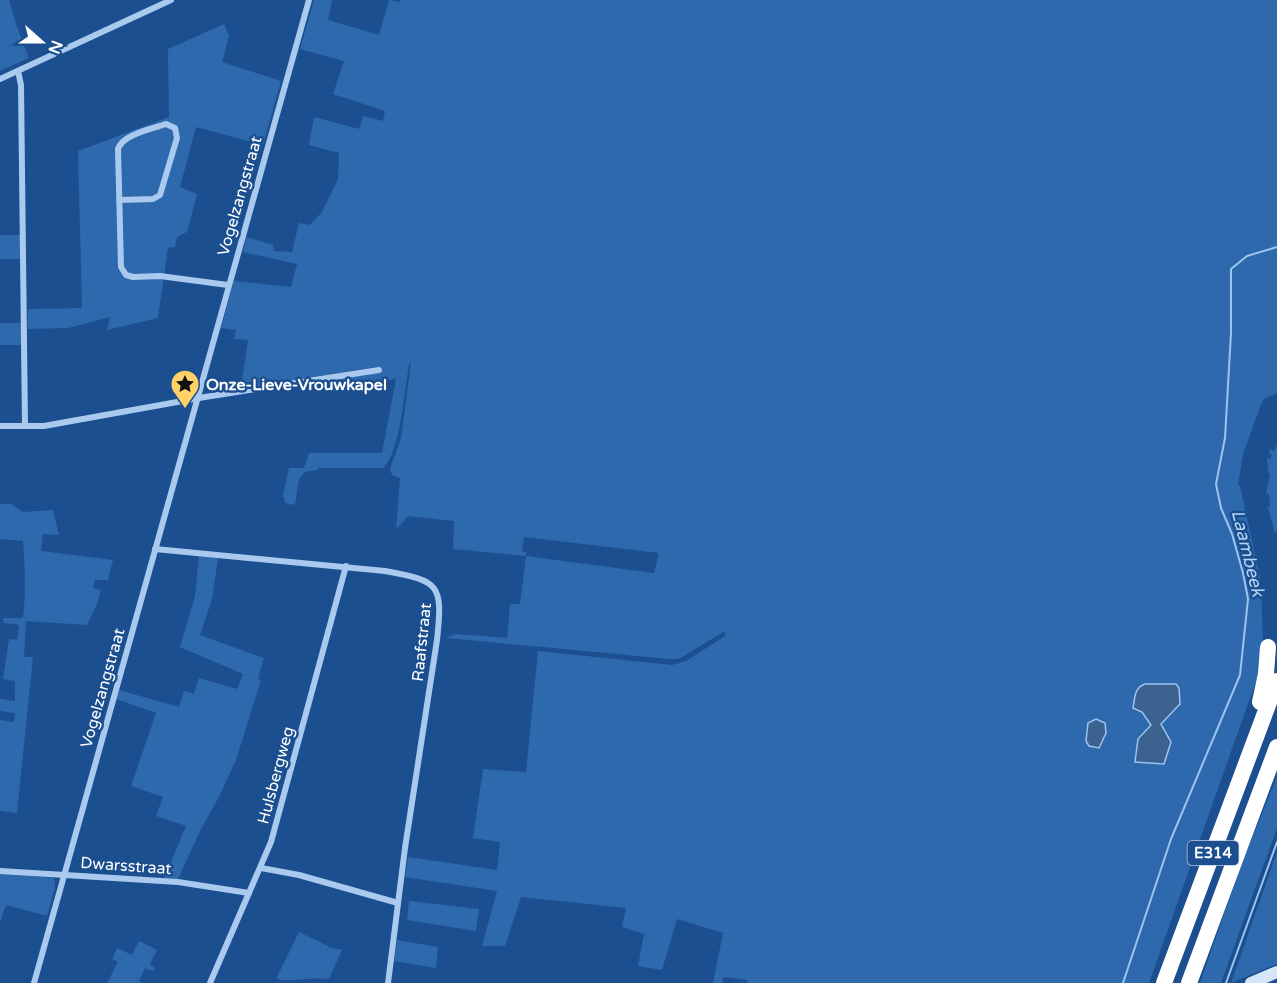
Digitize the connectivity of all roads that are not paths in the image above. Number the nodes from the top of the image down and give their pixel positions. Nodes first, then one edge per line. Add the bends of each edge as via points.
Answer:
1 (171, 0) edge
2 (309, 0) edge
3 (18, 71) junction
4 (0, 79) edge
5 (119, 200) junction
6 (228, 285) junction
7 (379, 370) dead end
8 (196, 400) junction
9 (0, 426) edge
10 (24, 426) junction
11 (155, 549) junction
12 (346, 566) junction
13 (1268, 647) dead end
14 (1277, 681) edge
15 (1261, 723) junction
16 (1277, 747) edge
17 (261, 868) junction
18 (0, 872) edge
19 (64, 875) junction
20 (249, 893) junction
21 (398, 903) junction
22 (1277, 972) edge
23 (34, 983) edge
24 (210, 983) edge
25 (388, 983) edge
26 (1164, 983) edge
27 (1189, 983) edge
28 (1251, 983) edge

1 - 3 street
2 - 6 street, Vogelzangstraat
3 - 4 street
3 - 10 street
5 - 5 street via 121,142 171,125 177,138 160,195 153,199
5 - 6 street via 122,267 126,275
6 - 8 street, Vogelzangstraat
7 - 8 street
8 - 10 street
8 - 11 street, Vogelzangstraat
9 - 10 street
11 - 12 street, Raafstraat
11 - 19 street, Vogelzangstraat
12 - 17 street, Hulsbergweg
12 - 21 street, Raafstraat via 421,578 433,585 440,598
13 - 15 highway via 1258,709
14 - 15 highway, E314
15 - 26 highway, E314
16 - 27 highway, E314
17 - 20 street, Hulsbergweg
17 - 21 street
18 - 19 street, Dwarsstraat
19 - 20 street, Dwarsstraat via 178,882
19 - 23 street, Vogelzangstraat
20 - 24 street, Hulsbergweg
21 - 25 street, Raafstraat
22 - 28 street

